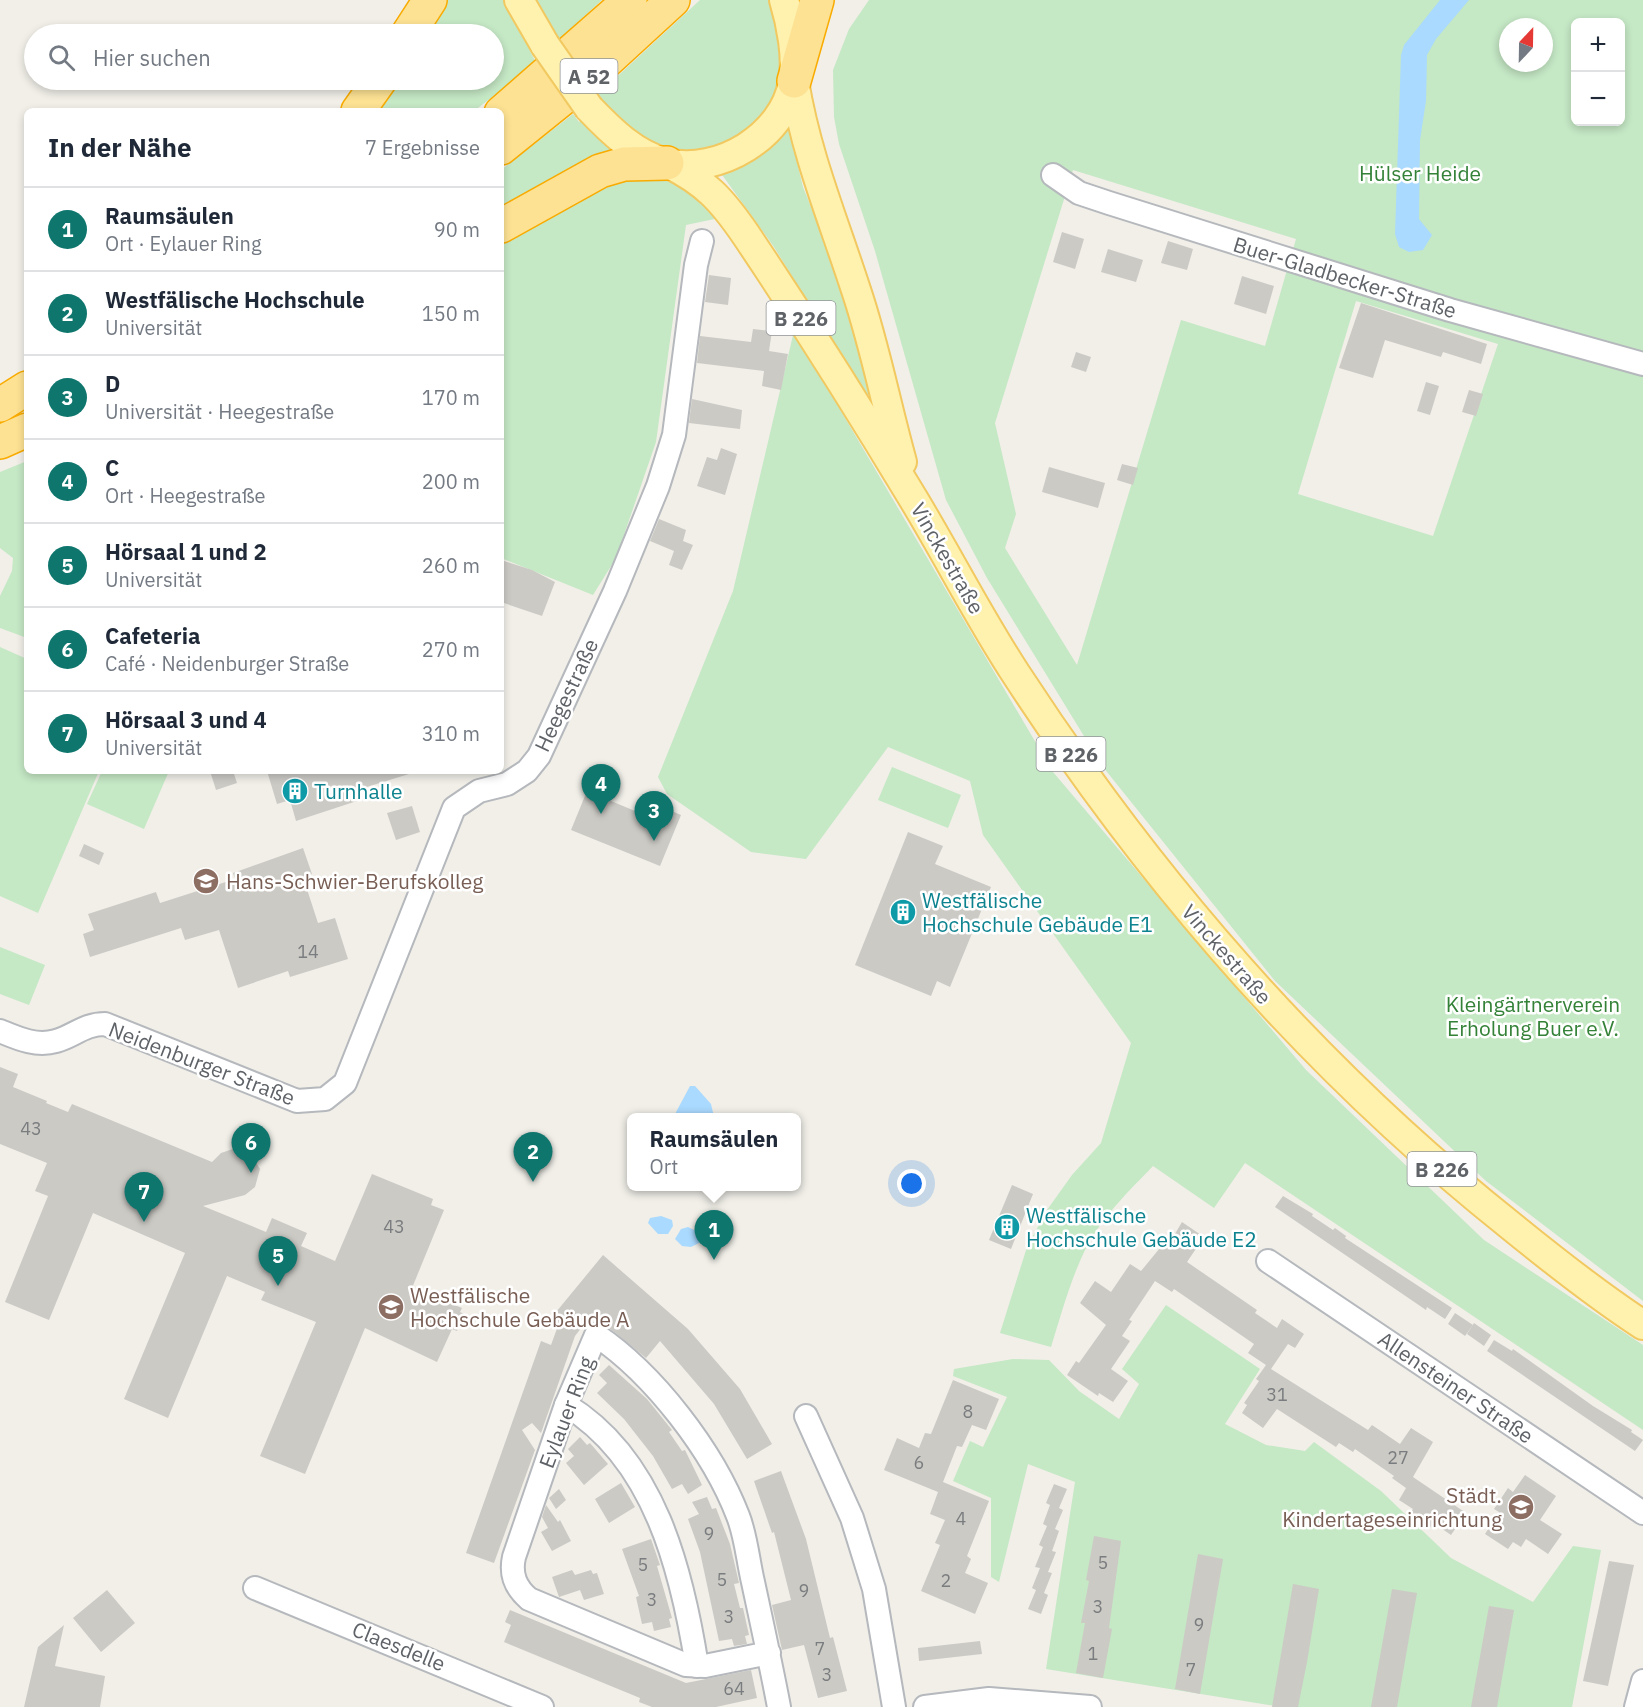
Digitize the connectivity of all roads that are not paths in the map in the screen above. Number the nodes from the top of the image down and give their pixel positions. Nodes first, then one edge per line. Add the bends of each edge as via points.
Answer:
1 (430, 0) edge
2 (519, 0) edge
3 (630, 0) edge
4 (673, 0) edge
5 (784, 0) edge
6 (817, 0) edge
7 (414, 24) edge
8 (794, 81) junction
9 (373, 90) edge
10 (360, 108) edge
11 (504, 110) edge
12 (504, 146) edge
13 (668, 163) junction
14 (1053, 175) dead end
15 (504, 224) edge
16 (702, 242) dead end
17 (1643, 364) edge
18 (24, 390) edge
19 (24, 399) edge
20 (0, 405) edge
21 (0, 410) edge
22 (24, 431) edge
23 (24, 439) edge
24 (0, 442) edge
25 (0, 447) edge
26 (911, 495) junction
27 (0, 1031) edge
28 (336, 1093) joint
29 (1268, 1261) dead end
30 (1643, 1325) edge
31 (566, 1405) junction
32 (806, 1416) dead end
33 (1643, 1513) edge
34 (255, 1588) dead end
35 (769, 1653) junction
36 (697, 1666) junction
37 (1643, 1681) edge
38 (542, 1707) edge
39 (779, 1707) edge
40 (894, 1707) edge
41 (925, 1707) edge
42 (1090, 1707) edge
43 (1636, 1707) edge

1 - 7 highway
2 - 13 main road, B 226, bridge via 589,108 636,150
3 - 11 highway, A 52
4 - 12 highway, A 52 via 588,78
5 - 8 main road, B 226
6 - 8 highway
8 - 13 main road via 771,126 744,149 716,161
8 - 26 main road, Vinckestraße / B 226 via 813,166 867,326
9 - 10 highway
13 - 15 highway via 624,165 600,171
13 - 26 main road, Vinckestraße / B 226 via 705,184 725,205 787,296
14 - 17 street, Buer-Gladbecker-Straße via 1079,193 1120,207 1439,307
16 - 28 street, Heegestraße via 674,435 658,486 615,591 539,756 527,771 507,784 479,791 454,808 351,1071
18 - 20 highway
19 - 21 highway
22 - 24 highway
23 - 25 highway
26 - 30 main road, Vinckestraße / B 226 via 1015,673 1112,812 1251,984 1410,1142 1569,1273
27 - 28 street, Neidenburger Straße via 46,1043 83,1027 105,1024 297,1101 325,1099
29 - 33 street, Allensteiner Straße
31 - 35 street, Eylauer Ring via 597,1335 639,1369 674,1409 717,1472 738,1517
31 - 36 street via 586,1417 610,1441 657,1514 677,1567
31 - 36 street, Eylauer Ring via 511,1568 519,1590 529,1599
32 - 40 street via 852,1518 874,1589
34 - 38 street, Claesdelle
35 - 36 street, Eylauer Ring
35 - 39 street, Eylauer Ring
37 - 43 street
41 - 42 street via 989,1699

